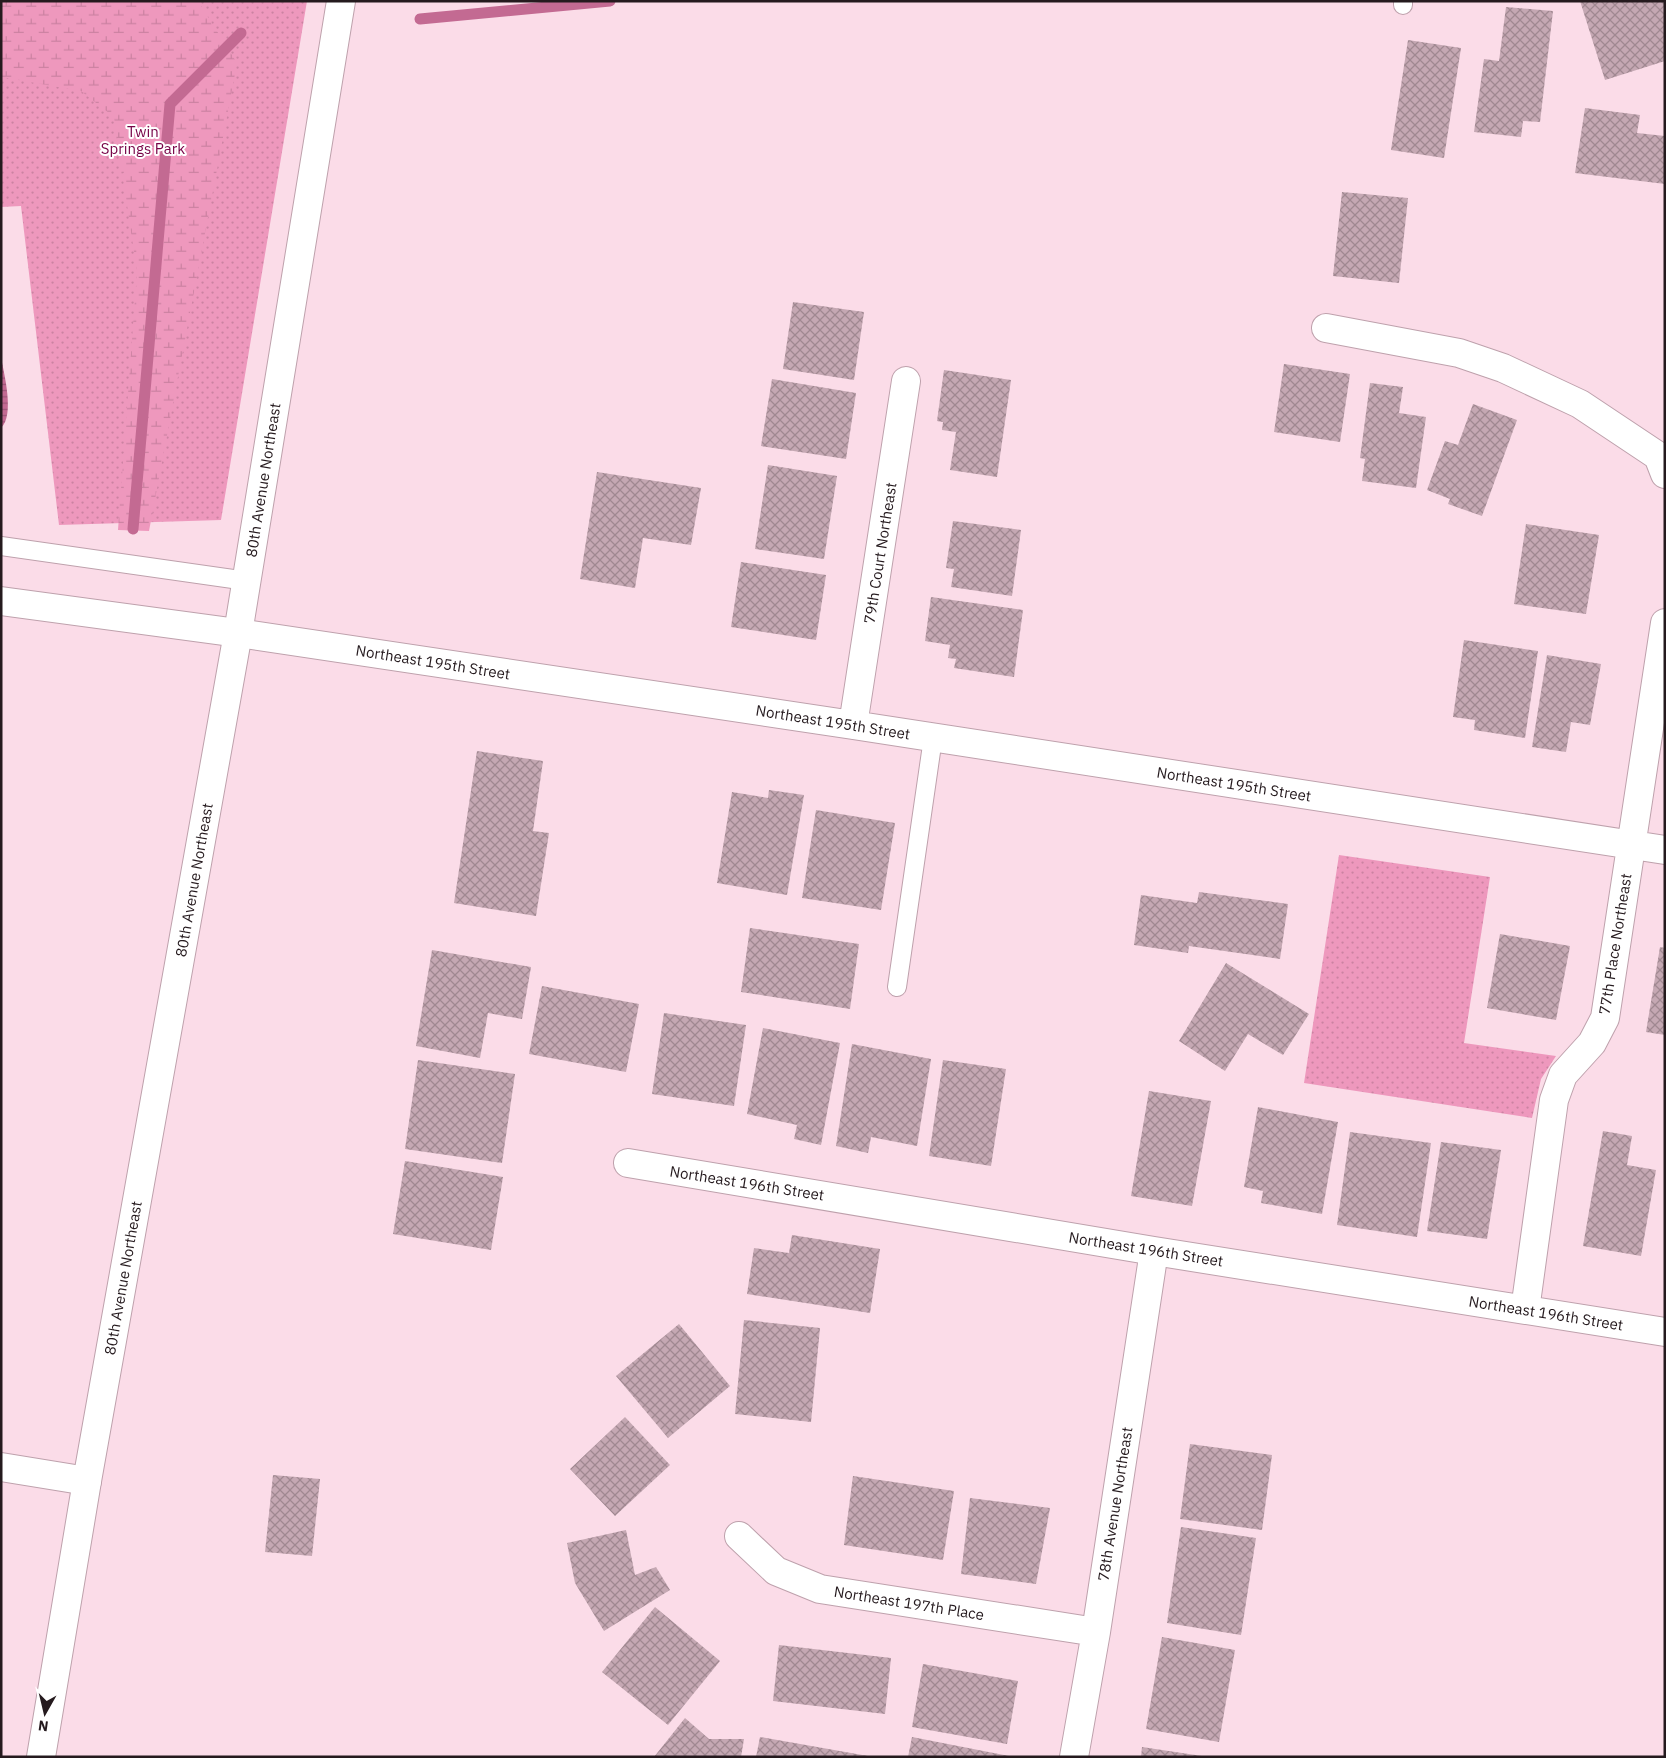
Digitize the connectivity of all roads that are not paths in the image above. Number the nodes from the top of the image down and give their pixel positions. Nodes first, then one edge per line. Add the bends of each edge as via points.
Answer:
1 (341, 1) edge
2 (1326, 328) dead end
3 (906, 381) dead end
4 (1663, 461) edge
5 (1, 546) edge
6 (247, 581) junction
7 (1, 601) edge
8 (1665, 623) edge
9 (238, 633) junction
10 (854, 725) junction
11 (933, 738) junction
12 (1630, 845) junction
13 (1665, 850) edge
14 (897, 987) dead end
15 (628, 1163) dead end
16 (1154, 1250) junction
17 (1524, 1310) junction
18 (1665, 1332) edge
19 (1, 1467) edge
20 (87, 1481) junction
21 (739, 1536) dead end
22 (1096, 1632) junction
23 (41, 1757) edge
24 (1074, 1757) edge

1 - 6 street, 80th Avenue Northeast
2 - 4 street via 1459,353 1504,368 1580,404
3 - 10 street, 79th Court Northeast
5 - 6 lane
6 - 9 street, 80th Avenue Northeast
7 - 9 street, Northeast 195th Street
8 - 12 street, 77th Place Northeast
9 - 10 street, Northeast 195th Street
9 - 20 street, 80th Avenue Northeast
10 - 11 street, Northeast 195th Street
11 - 12 street, Northeast 195th Street
11 - 14 lane
12 - 13 street, Northeast 195th Street
12 - 17 street, 77th Place Northeast via 1604,1018 1592,1043 1563,1075 1554,1100
15 - 16 street, Northeast 196th Street
16 - 17 street, Northeast 196th Street
16 - 22 street, 78th Avenue Northeast
17 - 18 street, Northeast 196th Street
19 - 20 street
20 - 23 street, 80th Avenue Northeast
21 - 22 street, Northeast 197th Place via 776,1572 820,1589
22 - 24 street, 78th Avenue Northeast

